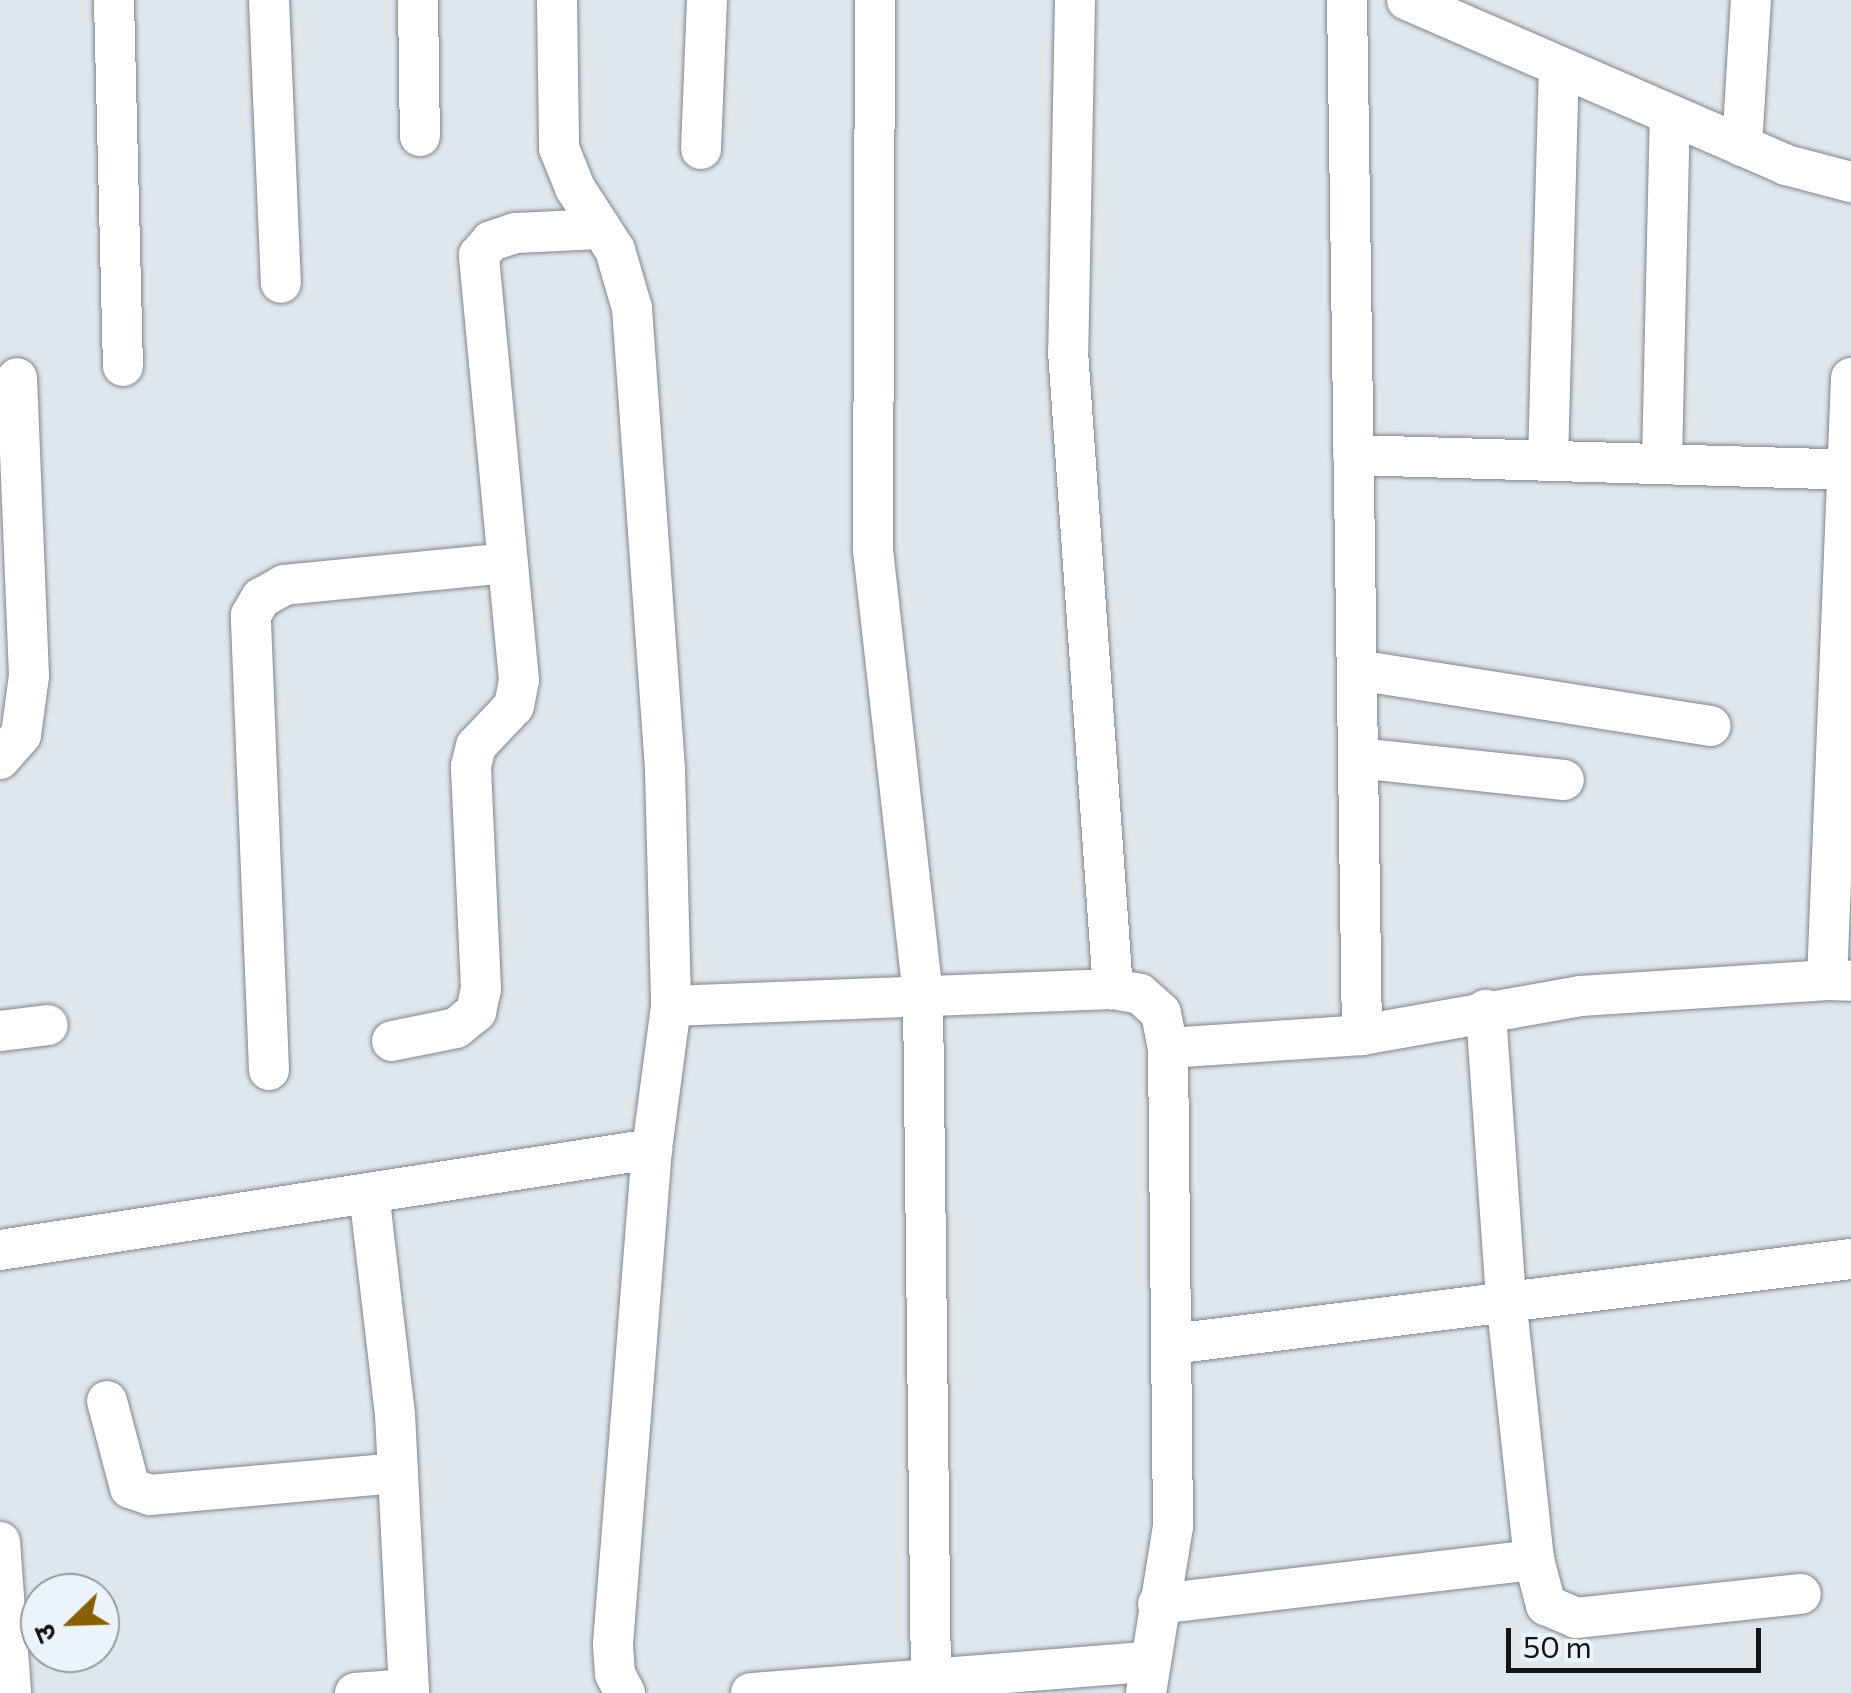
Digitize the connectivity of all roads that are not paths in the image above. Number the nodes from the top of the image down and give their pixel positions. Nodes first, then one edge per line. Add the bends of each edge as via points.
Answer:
1 (114, 0) edge
2 (269, 0) edge
3 (418, 0) edge
4 (557, 0) edge
5 (707, 0) edge
6 (875, 0) edge
7 (1075, 0) edge
8 (1347, 0) edge
9 (1752, 0) edge
10 (1414, 2) edge
11 (1560, 66) junction
12 (1670, 115) junction
13 (420, 136) dead end
14 (1742, 146) junction
15 (701, 148) dead end
16 (1851, 182) edge
17 (602, 229) junction
18 (281, 283) dead end
19 (123, 366) dead end
20 (17, 378) dead end
21 (1851, 378) edge
22 (1354, 455) junction
23 (1548, 459) junction
24 (1662, 462) junction
25 (1848, 470) junction
26 (11, 504) edge
27 (507, 563) junction
28 (1357, 670) junction
29 (1711, 726) dead end
30 (1358, 758) junction
31 (0, 759) edge
32 (1564, 780) dead end
33 (1839, 981) edge
34 (1113, 988) junction
35 (923, 998) junction
36 (671, 1006) junction
37 (1486, 1010) junction
38 (48, 1025) dead end
39 (0, 1031) edge
40 (1362, 1034) junction
41 (392, 1041) dead end
42 (1168, 1048) junction
43 (268, 1070) dead end
44 (652, 1148) junction
45 (369, 1193) junction
46 (0, 1250) edge
47 (1851, 1259) edge
48 (1506, 1299) junction
49 (1172, 1344) junction
50 (107, 1401) dead end
51 (398, 1474) junction
52 (0, 1542) edge
53 (1534, 1560) junction
54 (1801, 1594) dead end
55 (1158, 1604) junction
56 (932, 1678) junction
57 (1146, 1678) edge
58 (409, 1691) edge
59 (11, 1693) edge
60 (355, 1693) edge
61 (626, 1693) edge
62 (751, 1693) edge

1 - 19 street
2 - 18 street
3 - 13 street
4 - 17 street via 559,148
5 - 15 street
6 - 35 street via 873,550
7 - 34 street via 1068,351
8 - 22 street
9 - 14 street
10 - 11 street
11 - 12 street
11 - 23 street
12 - 14 street
12 - 24 street
14 - 16 street
17 - 27 street via 515,233 491,241 479,255
17 - 36 street via 632,308 665,770
20 - 26 street
21 - 25 street
22 - 23 street
22 - 28 street
23 - 24 street
24 - 25 street
25 - 33 street
26 - 31 street via 29,676 21,735
27 - 41 street via 519,680 514,706 476,746 471,766 479,1000 469,1021 456,1028
27 - 43 street via 284,586 260,598 251,615
28 - 29 street
28 - 30 street
30 - 32 street
30 - 40 street
33 - 37 street via 1677,986
34 - 35 street
34 - 42 street via 1140,994 1161,1013
35 - 36 street
35 - 56 street
36 - 44 street
37 - 40 street
37 - 48 street
38 - 39 street
40 - 42 street
42 - 49 street
44 - 45 street
44 - 61 street via 613,1644 615,1674
45 - 46 street
45 - 51 street
47 - 48 street
48 - 49 street
48 - 53 street
49 - 55 street via 1173,1526
50 - 51 street via 130,1488 150,1495
51 - 58 street
52 - 59 street
53 - 54 street via 1546,1605 1576,1618
53 - 55 street
55 - 57 street
56 - 57 street
56 - 62 street
58 - 60 street

